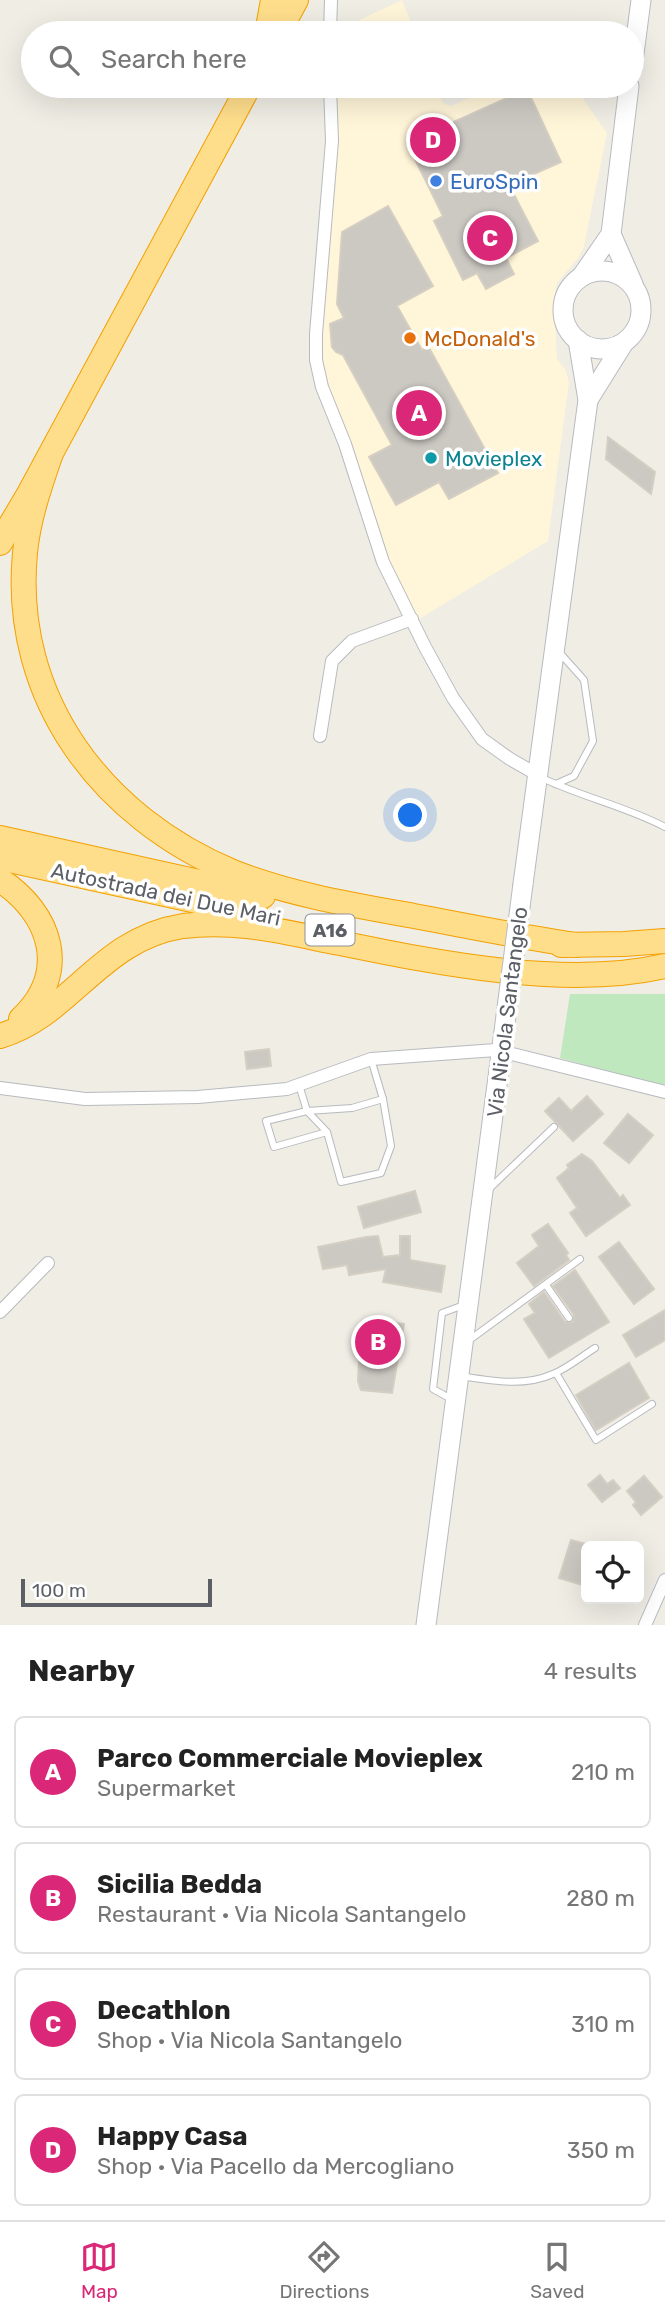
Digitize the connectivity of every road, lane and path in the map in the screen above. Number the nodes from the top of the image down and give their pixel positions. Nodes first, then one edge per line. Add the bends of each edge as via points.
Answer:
1 (273, 0) edge
2 (293, 0) edge
3 (331, 0) edge
4 (641, 0) edge
5 (275, 21) edge
6 (281, 21) edge
7 (330, 21) edge
8 (638, 21) edge
9 (243, 98) edge
10 (330, 98) edge
11 (628, 98) edge
12 (611, 234) junction
13 (582, 276) junction
14 (635, 288) junction
15 (578, 341) junction
16 (623, 344) junction
17 (588, 400) junction
18 (50, 456) junction
19 (1, 541) edge
20 (412, 619) junction
21 (555, 648) junction
22 (320, 736) dead end
23 (538, 775) junction
24 (556, 785) junction
25 (665, 827) edge
26 (0, 838) edge
27 (0, 858) edge
28 (0, 880) edge
29 (665, 941) edge
30 (576, 945) junction
31 (665, 960) edge
32 (665, 965) edge
33 (0, 1036) edge
34 (503, 1045) junction
35 (371, 1059) junction
36 (299, 1085) junction
37 (0, 1088) edge
38 (665, 1091) edge
39 (383, 1099) junction
40 (307, 1111) junction
41 (554, 1127) dead end
42 (327, 1132) junction
43 (483, 1194) junction
44 (580, 1259) dead end
45 (48, 1263) dead end
46 (546, 1285) junction
47 (469, 1303) junction
48 (0, 1312) edge
49 (569, 1318) dead end
50 (463, 1344) junction
51 (595, 1348) dead end
52 (556, 1373) junction
53 (459, 1376) junction
54 (456, 1402) junction
55 (652, 1404) dead end
56 (665, 1580) edge
57 (430, 1590) junction
58 (414, 1625) edge
59 (426, 1625) edge
60 (439, 1625) edge
61 (645, 1625) edge

1 - 5 highway
2 - 6 highway
3 - 7 street
4 - 8 main road
9 - 18 highway
10 - 20 street via 332,141 316,360 383,562
11 - 12 main road, Via Nicola Santangelo
12 - 13 main road, Via Nicola Santangelo
12 - 14 main road, Via Nicola Santangelo
13 - 14 main road via 617,273
13 - 15 main road, Via Nicola Santangelo via 565,296 563,308 564,320
14 - 16 main road, Via Nicola Santangelo via 642,311 633,335
15 - 16 main road via 600,349
15 - 17 main road, Via Nicola Santangelo
16 - 17 main road, Via Nicola Santangelo
17 - 21 main road, Via Nicola Santangelo
18 - 19 highway
18 - 30 highway via 25,551 23,591 29,638 47,698 65,735 89,769 124,804 211,862 282,888
20 - 22 street via 352,641 332,661
20 - 23 street via 453,698 482,739
21 - 23 main road, Via Nicola Santangelo
21 - 24 lane via 583,680 593,741 574,776
23 - 24 lane
23 - 34 main road, Via Nicola Santangelo, bridge
24 - 25 lane
26 - 30 highway, Autostrada dei Due Mari / A16 via 387,922 495,939
27 - 31 highway, Autostrada dei Due Mari / A16 via 439,951 574,965
28 - 33 highway via 21,895 39,919 50,956 40,996
29 - 30 highway, Autostrada dei Due Mari / A16
32 - 33 highway via 623,972 534,973 438,961 268,928 196,925 131,944 30,1024
34 - 35 street
34 - 38 street
34 - 43 main road, Via Nicola Santangelo
35 - 36 street
35 - 39 lane
36 - 37 street via 287,1090 198,1097 85,1099
36 - 40 lane
39 - 40 lane via 352,1108
39 - 42 lane via 391,1146 381,1173 341,1182
40 - 42 lane
40 - 42 lane via 267,1121 274,1147
41 - 43 lane
43 - 47 main road, Via Nicola Santangelo
44 - 46 lane
45 - 48 street
46 - 49 lane
46 - 50 lane
47 - 50 main road, Via Nicola Santangelo
47 - 54 lane via 442,1313 436,1354 433,1389
50 - 53 main road, Via Nicola Santangelo
51 - 52 lane
52 - 53 lane via 521,1383
52 - 55 lane via 596,1440
53 - 54 main road, Via Nicola Santangelo
54 - 57 main road, Via Nicola Santangelo
56 - 61 street
57 - 58 main road
57 - 59 main road, Via Nicola Santangelo
57 - 60 main road via 440,1612

